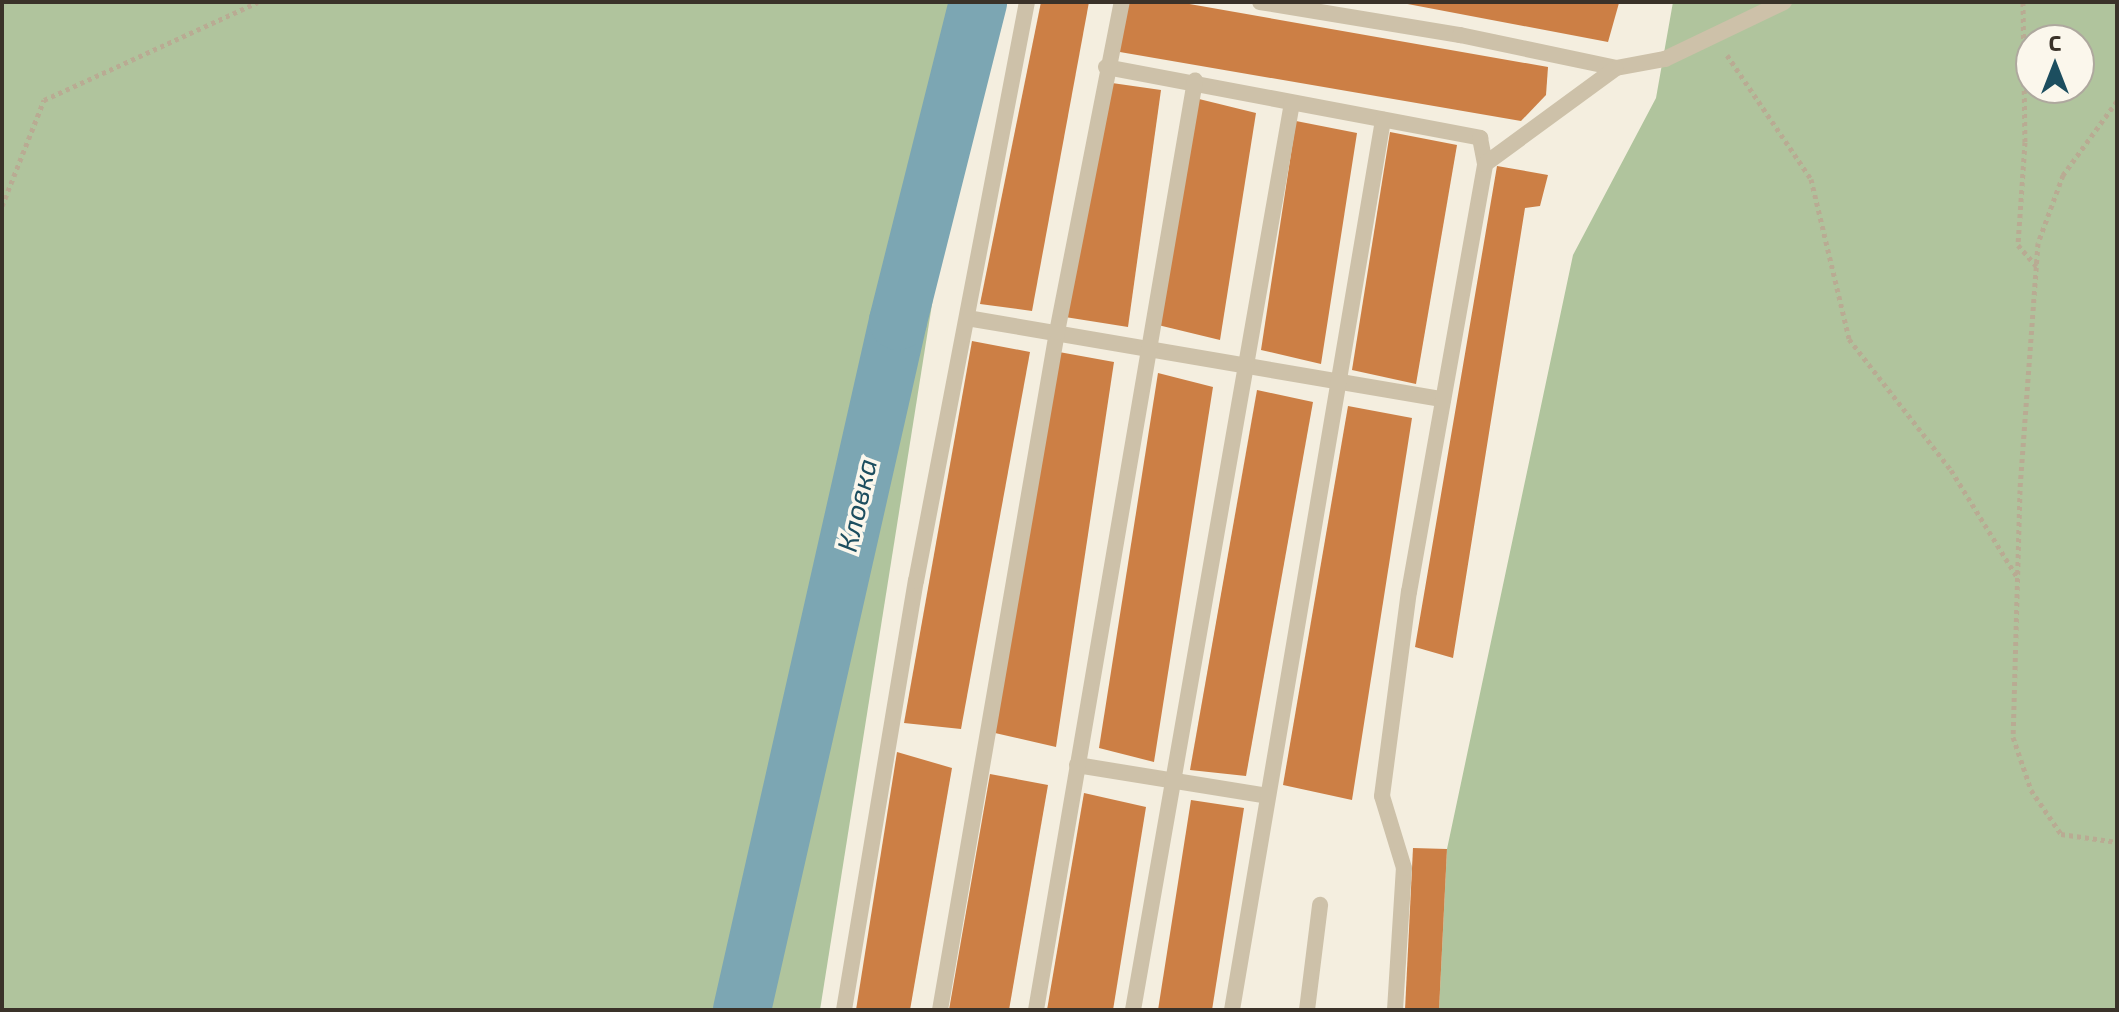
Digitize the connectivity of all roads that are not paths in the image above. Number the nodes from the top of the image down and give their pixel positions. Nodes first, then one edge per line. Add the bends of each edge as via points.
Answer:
1 (1027, 2) edge
2 (1122, 2) edge
3 (1260, 2) edge
4 (1784, 2) edge
5 (1106, 67) junction
6 (1616, 68) junction
7 (1195, 81) junction
8 (1292, 103) junction
9 (1383, 120) junction
10 (1485, 164) junction
11 (967, 318) junction
12 (1057, 332) junction
13 (1147, 348) junction
14 (1246, 362) junction
15 (1339, 379) junction
16 (1443, 399) junction
17 (1077, 765) junction
18 (1173, 781) junction
19 (1268, 796) junction
20 (1320, 905) dead end
21 (844, 1010) edge
22 (940, 1010) edge
23 (1036, 1010) edge
24 (1133, 1010) edge
25 (1232, 1010) edge
26 (1307, 1010) edge
27 (1395, 1010) edge

1 - 11 lane
2 - 5 lane
3 - 6 lane via 1460,35
4 - 6 lane via 1665,59
5 - 7 lane
5 - 12 lane
6 - 10 lane
7 - 8 lane
7 - 13 lane
8 - 9 lane
8 - 14 lane
9 - 10 lane via 1480,138
9 - 15 lane
10 - 16 lane
11 - 12 lane
11 - 21 lane
12 - 13 lane
12 - 22 lane
13 - 14 lane
13 - 17 lane
14 - 15 lane
14 - 18 lane
15 - 16 lane
15 - 19 lane
16 - 27 lane via 1409,592 1382,796 1404,868
17 - 18 lane
17 - 23 lane
18 - 19 lane
18 - 24 lane
19 - 25 lane
20 - 26 lane

